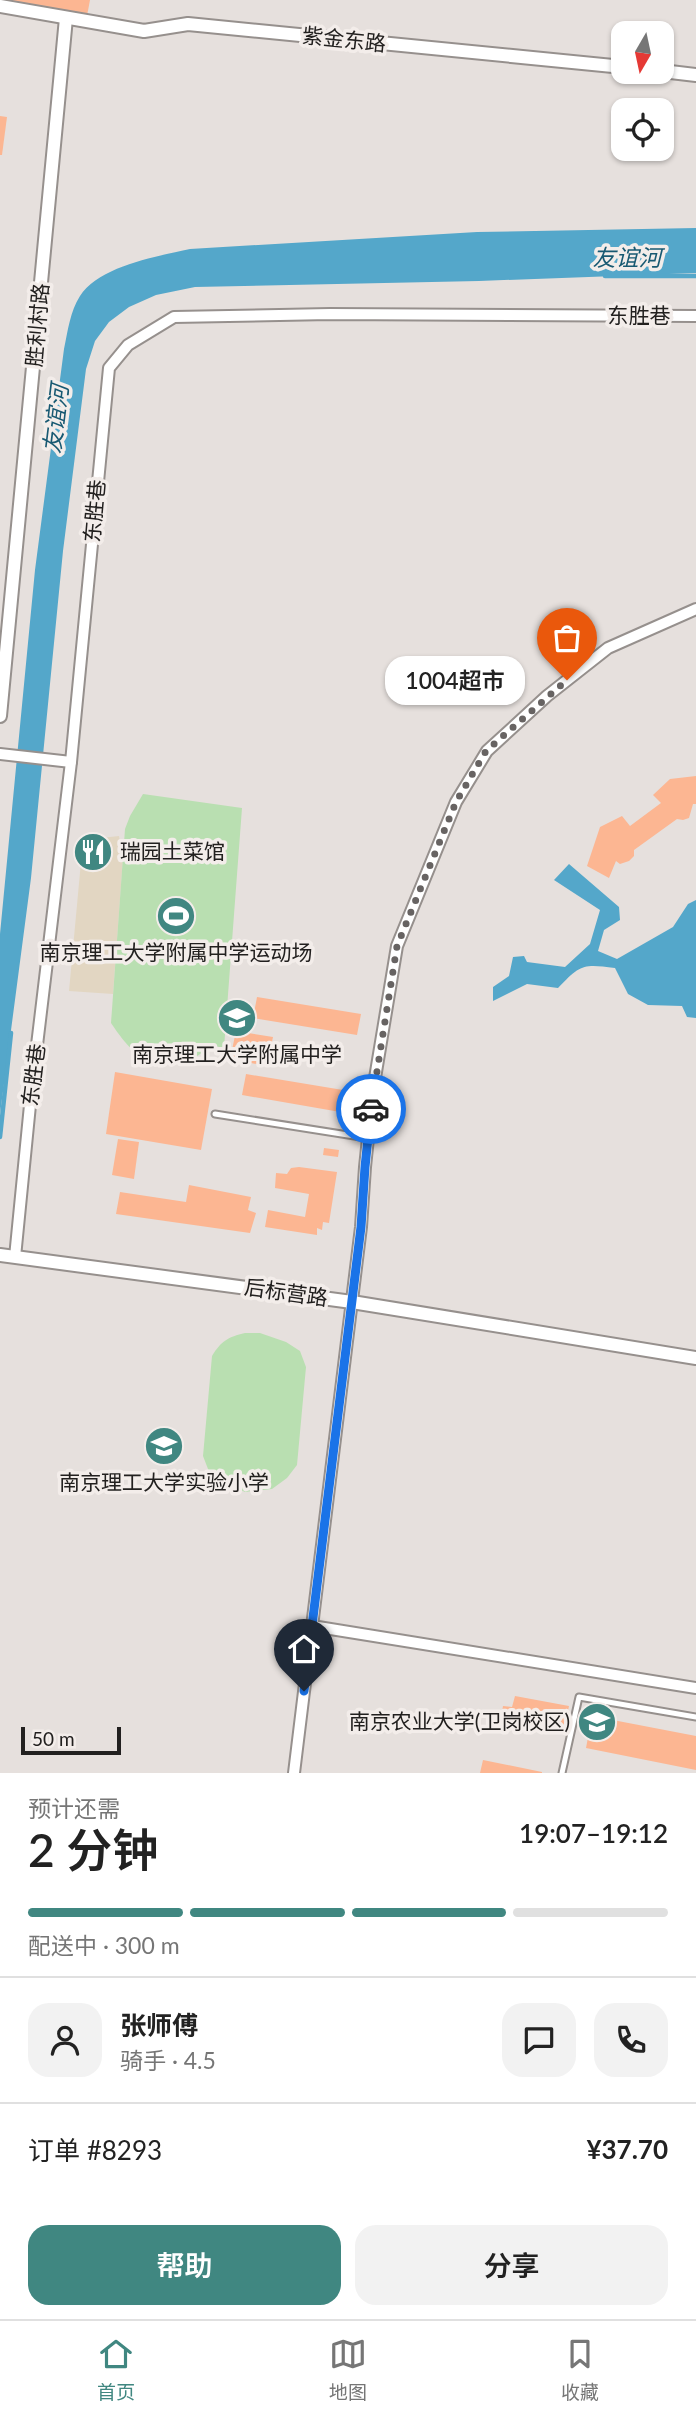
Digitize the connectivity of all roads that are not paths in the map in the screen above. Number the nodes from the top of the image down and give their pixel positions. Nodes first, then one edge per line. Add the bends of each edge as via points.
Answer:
1 (0, 6) edge
2 (66, 18) junction
3 (611, 66) edge
4 (674, 72) edge
5 (696, 75) edge
6 (696, 316) edge
7 (696, 609) edge
8 (0, 716) edge
9 (0, 754) edge
10 (71, 762) junction
11 (215, 1114) dead end
12 (368, 1138) junction
13 (0, 1255) edge
14 (15, 1256) junction
15 (352, 1302) junction
16 (696, 1358) edge
17 (312, 1626) junction
18 (696, 1688) edge
19 (696, 1717) edge
20 (294, 1773) edge
21 (562, 1773) edge

1 - 2 street, 紫金东路
2 - 3 street, 紫金东路 via 144,31 188,24
2 - 8 street, 胜利村路
4 - 5 street
6 - 10 street, 东胜巷 via 174,317 128,345 109,368
7 - 12 street via 608,648 486,751 456,802 397,946
9 - 10 street
10 - 14 street, 东胜巷
11 - 12 lane
12 - 15 street
13 - 14 street, 后标营路
14 - 15 street, 后标营路
15 - 16 street, 后标营路
15 - 17 street
17 - 18 street
17 - 20 street
19 - 21 lane via 579,1697

